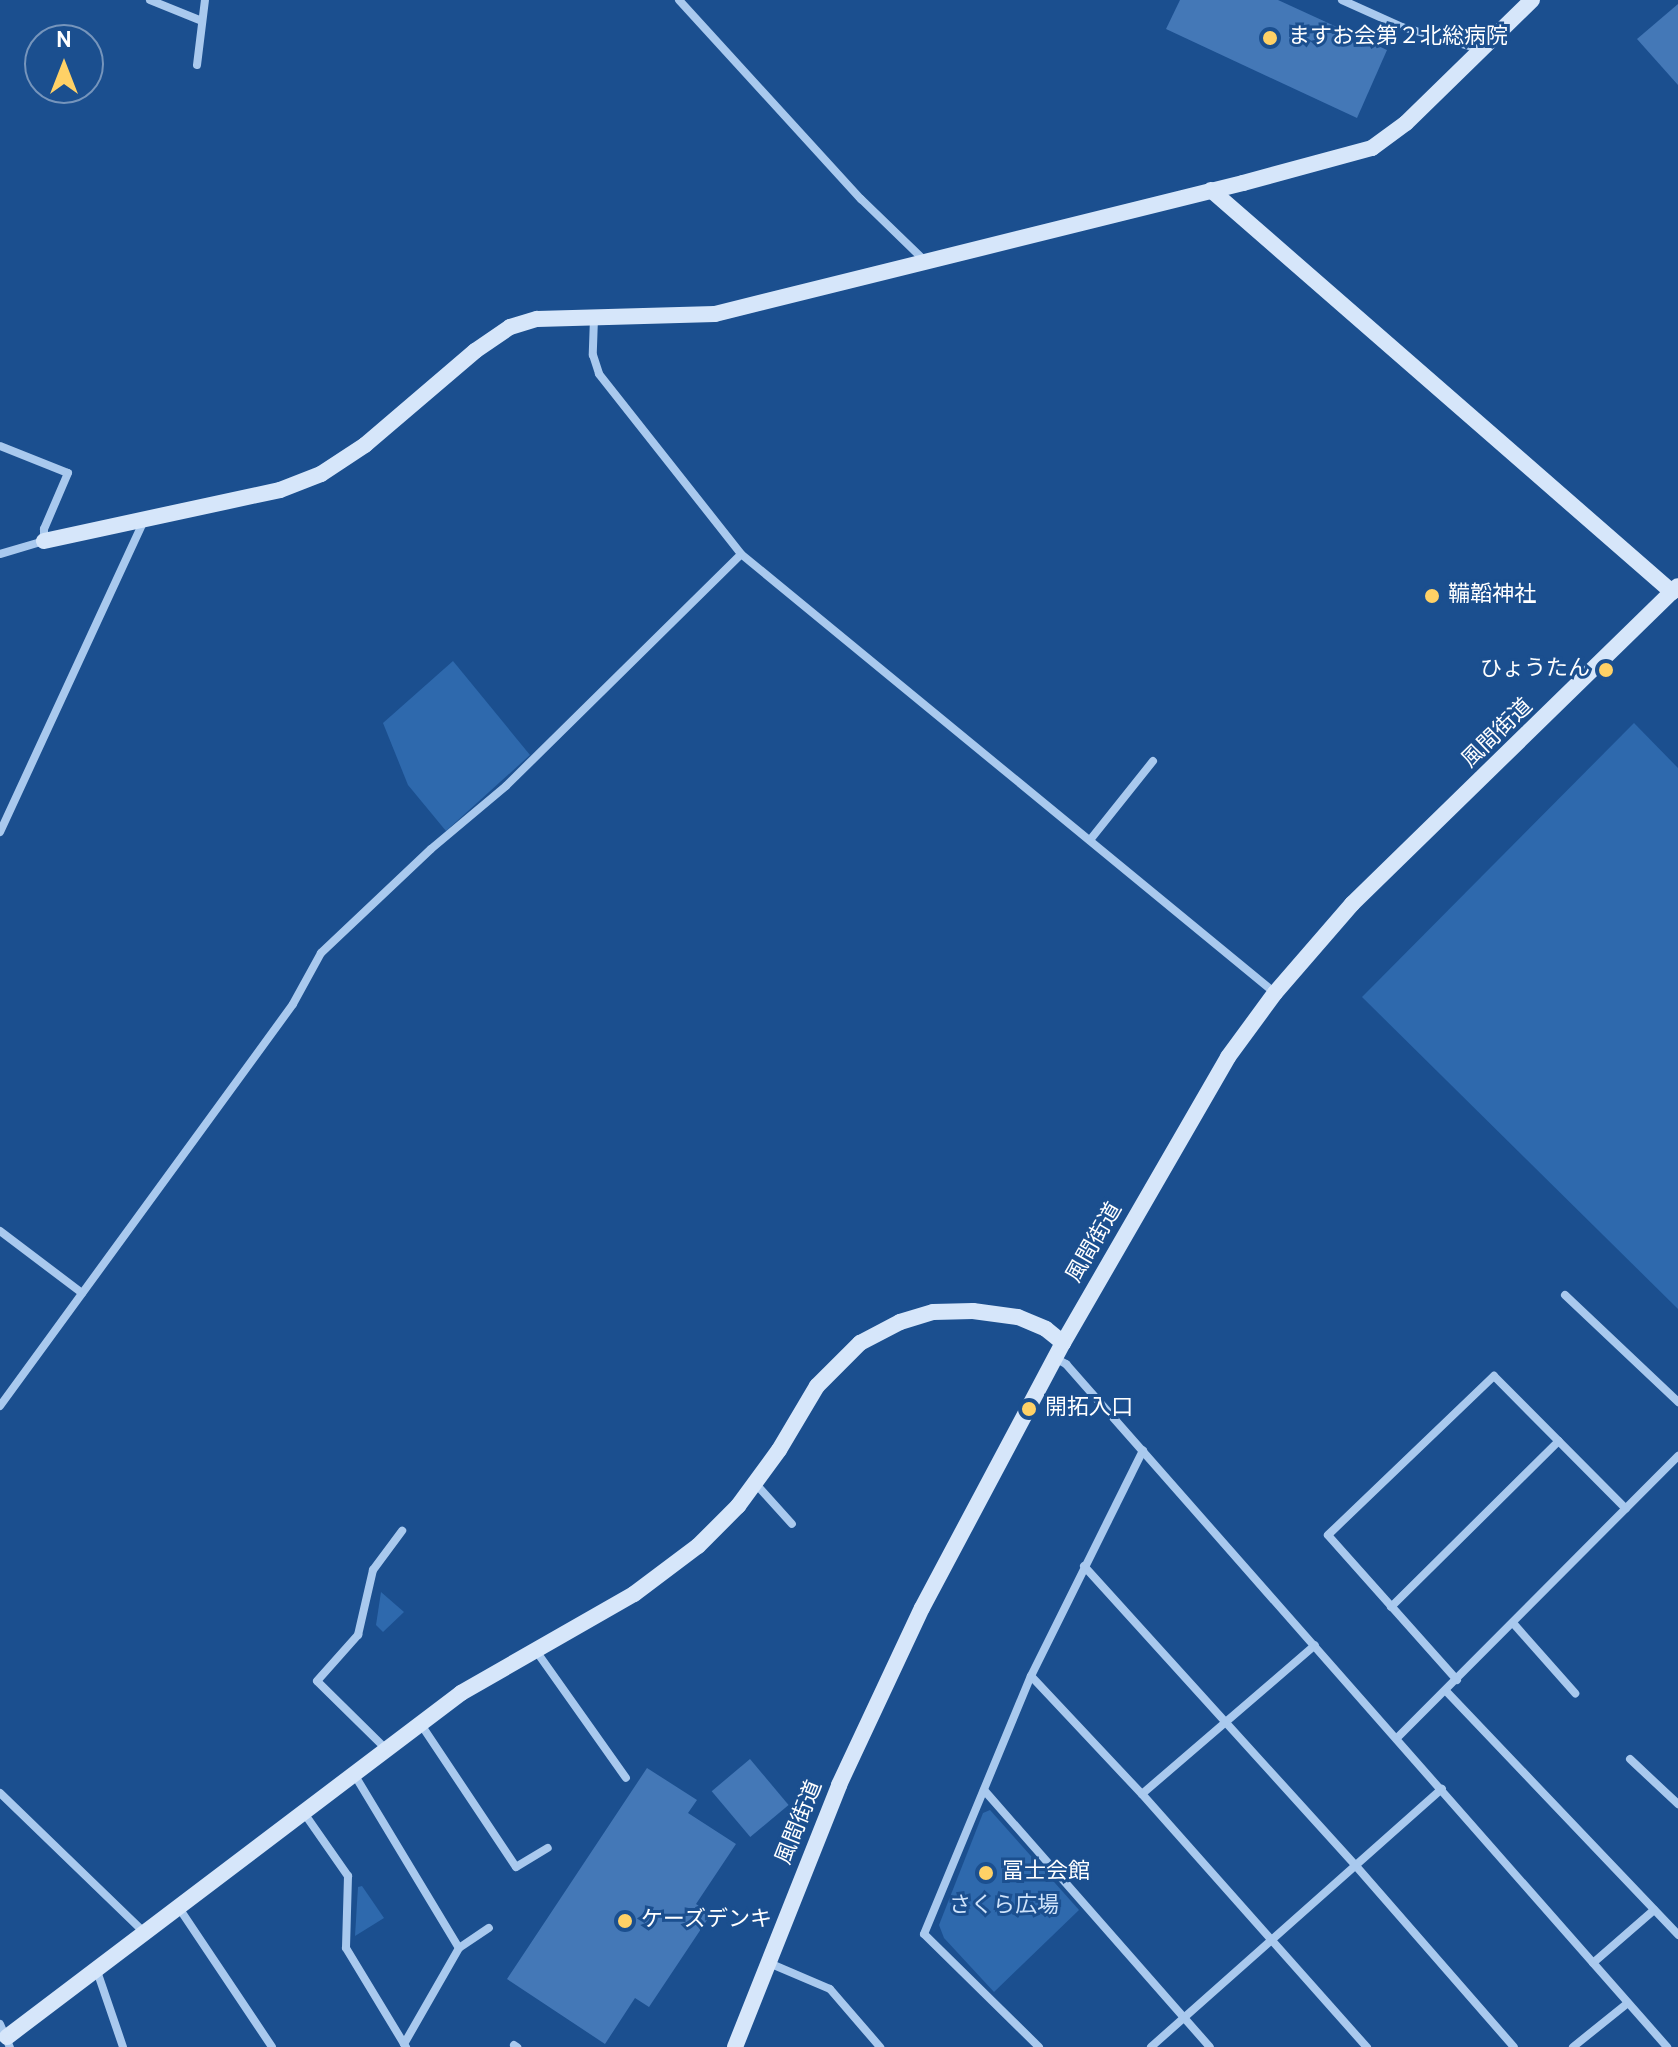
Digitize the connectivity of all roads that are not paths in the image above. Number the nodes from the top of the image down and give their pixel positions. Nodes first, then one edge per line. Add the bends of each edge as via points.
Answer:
1 (150, 0) edge
2 (205, 0) edge
3 (679, 0) edge
4 (1342, 0) edge
5 (1532, 0) edge
6 (202, 21) junction
7 (1481, 50) junction
8 (197, 65) dead end
9 (1211, 190) junction
10 (927, 262) junction
11 (594, 318) junction
12 (0, 446) edge
13 (145, 518) junction
14 (44, 541) junction
15 (0, 554) edge
16 (741, 554) junction
17 (1675, 589) edge
18 (1153, 761) dead end
19 (0, 832) edge
20 (1090, 840) junction
21 (1275, 993) junction
22 (0, 1231) edge
23 (82, 1293) junction
24 (1565, 1295) dead end
25 (1058, 1351) junction
26 (1678, 1402) edge
27 (0, 1406) edge
28 (1559, 1441) junction
29 (1143, 1450) junction
30 (1678, 1456) edge
31 (754, 1482) junction
32 (1626, 1509) junction
33 (792, 1524) dead end
34 (402, 1531) dead end
35 (1084, 1566) junction
36 (1391, 1607) junction
37 (1513, 1623) junction
38 (1315, 1645) junction
39 (534, 1648) junction
40 (1031, 1676) junction
41 (1457, 1680) junction
42 (1446, 1691) junction
43 (1575, 1693) dead end
44 (420, 1723) junction
45 (1226, 1723) junction
46 (1398, 1737) junction
47 (385, 1748) junction
48 (1630, 1759) dead end
49 (353, 1774) junction
50 (626, 1778) dead end
51 (1442, 1789) junction
52 (984, 1790) junction
53 (0, 1793) edge
54 (1142, 1794) junction
55 (1678, 1804) edge
56 (304, 1812) junction
57 (548, 1848) dead end
58 (1356, 1866) junction
59 (179, 1908) junction
60 (1654, 1910) junction
61 (489, 1928) dead end
62 (146, 1934) junction
63 (1678, 1935) edge
64 (1273, 1940) junction
65 (459, 1948) junction
66 (767, 1962) junction
67 (1593, 1963) junction
68 (97, 1971) junction
69 (1628, 2003) junction
70 (1185, 2019) junction
71 (4, 2038) edge
72 (405, 2045) edge
73 (123, 2047) edge
74 (272, 2047) edge
75 (735, 2047) edge
76 (880, 2047) edge
77 (1039, 2047) edge
78 (1151, 2047) edge
79 (1210, 2047) edge
80 (1367, 2047) edge
81 (1514, 2047) edge
82 (1573, 2047) edge
83 (1667, 2047) edge

1 - 6 street
2 - 6 street
3 - 10 street via 861,199
4 - 7 street via 1402,27
5 - 7 street
6 - 8 street
7 - 9 street via 1406,123 1372,148
9 - 10 street
9 - 17 street
10 - 11 street via 715,314
11 - 13 street via 537,319 510,327 365,445 321,474 280,490
11 - 16 street via 593,355 599,374
12 - 14 street via 68,473
13 - 14 street
13 - 19 street
14 - 15 street
16 - 20 street
16 - 23 street via 506,786 321,953 293,1004
17 - 21 street, 風間街道 via 1352,904
18 - 20 street
20 - 21 street
21 - 25 street, 風間街道 via 1195,1111
22 - 23 street
23 - 27 street
24 - 26 street
25 - 29 street
25 - 31 street via 1046,1329 1018,1317 933,1312 900,1322 860,1343 838,1362
25 - 66 street, 風間街道 via 922,1608 839,1785
28 - 32 street
28 - 36 street
28 - 36 street via 1494,1376 1328,1535
29 - 35 street
29 - 38 street
30 - 32 street
31 - 33 street
31 - 39 street via 698,1546 634,1594
32 - 37 street
34 - 47 street via 373,1570 358,1635 317,1681
35 - 40 street
35 - 45 street
36 - 41 street
37 - 41 street
37 - 43 street
38 - 45 street
38 - 46 street
39 - 44 street
39 - 50 street
40 - 52 street
40 - 54 street
41 - 42 street
42 - 46 street
42 - 60 street
44 - 47 street
44 - 57 street via 516,1867
45 - 54 street
45 - 58 street
46 - 51 street
47 - 49 street
48 - 55 street
49 - 56 street
49 - 65 street
51 - 58 street
51 - 67 street
52 - 70 street
52 - 77 street via 924,1934
53 - 62 street
54 - 64 street
56 - 59 street
56 - 72 street via 348,1876 346,1948
58 - 64 street
58 - 81 street
59 - 62 street
59 - 74 street
60 - 63 street
60 - 67 street
61 - 65 street
62 - 68 street
64 - 70 street
64 - 80 street
65 - 72 street
66 - 75 street, 風間街道
66 - 76 street via 830,1989
67 - 69 street
68 - 71 street
68 - 73 street
69 - 82 street
69 - 83 street
70 - 78 street
70 - 79 street

